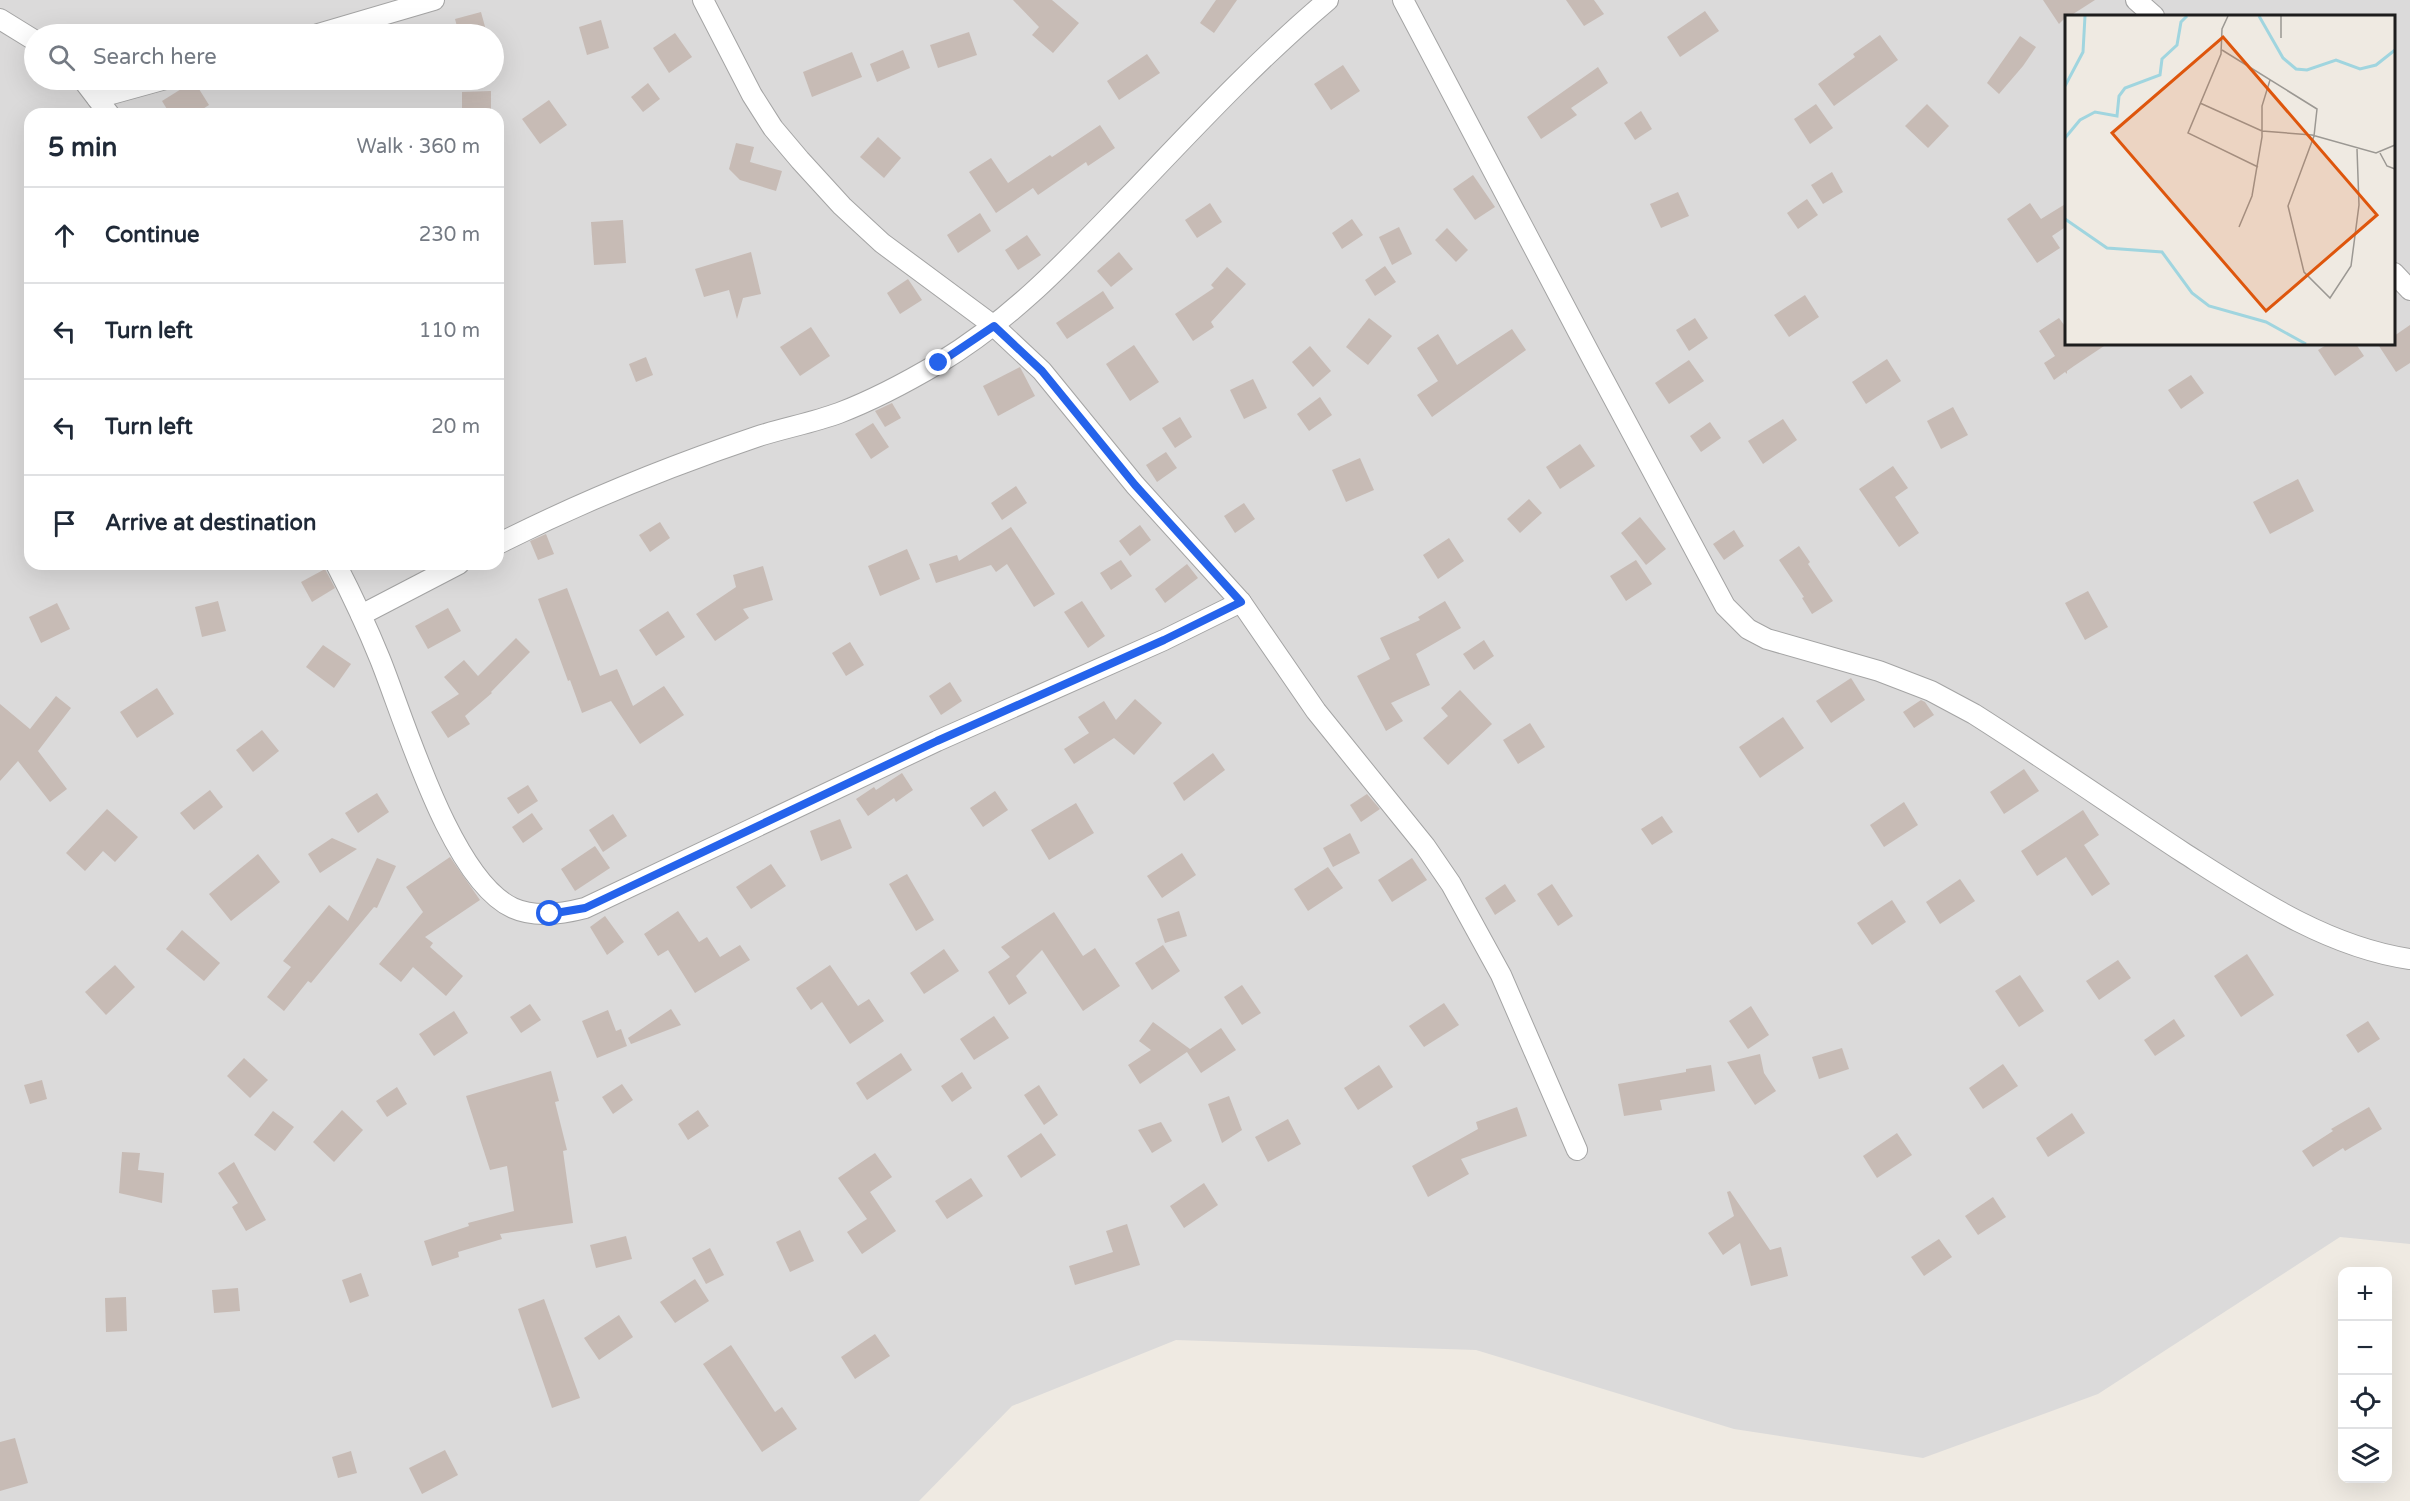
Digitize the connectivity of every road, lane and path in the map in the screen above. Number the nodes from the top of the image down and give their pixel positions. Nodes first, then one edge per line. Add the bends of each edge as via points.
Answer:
1 (434, 0) edge
2 (703, 0) edge
3 (1328, 0) edge
4 (1402, 0) edge
5 (2136, 0) edge
6 (2153, 15) edge
7 (0, 19) edge
8 (352, 24) edge
9 (24, 34) edge
10 (91, 90) edge
11 (139, 90) edge
12 (103, 106) edge
13 (2395, 274) edge
14 (2410, 290) edge
15 (994, 326) junction
16 (504, 541) edge
17 (339, 570) edge
18 (447, 570) edge
19 (1241, 602) junction
20 (361, 615) junction
21 (2410, 959) edge
22 (1577, 1150) dead end

1 - 8 street
2 - 15 street via 752,95 800,160 882,243
3 - 15 street via 1189,133 1059,269
4 - 21 street via 1725,606 1740,622 1767,639 1870,668 1931,691 1974,714 2238,887 2298,921 2367,949
5 - 6 street
7 - 9 street
10 - 12 street
11 - 12 street
13 - 14 street
15 - 16 street via 939,363 875,397 640,479
15 - 19 street via 1042,371 1135,485
17 - 20 street
18 - 20 street
19 - 20 street via 585,908 550,914 512,908 495,897 462,854 437,809
19 - 22 street via 1316,711 1451,884 1502,975

